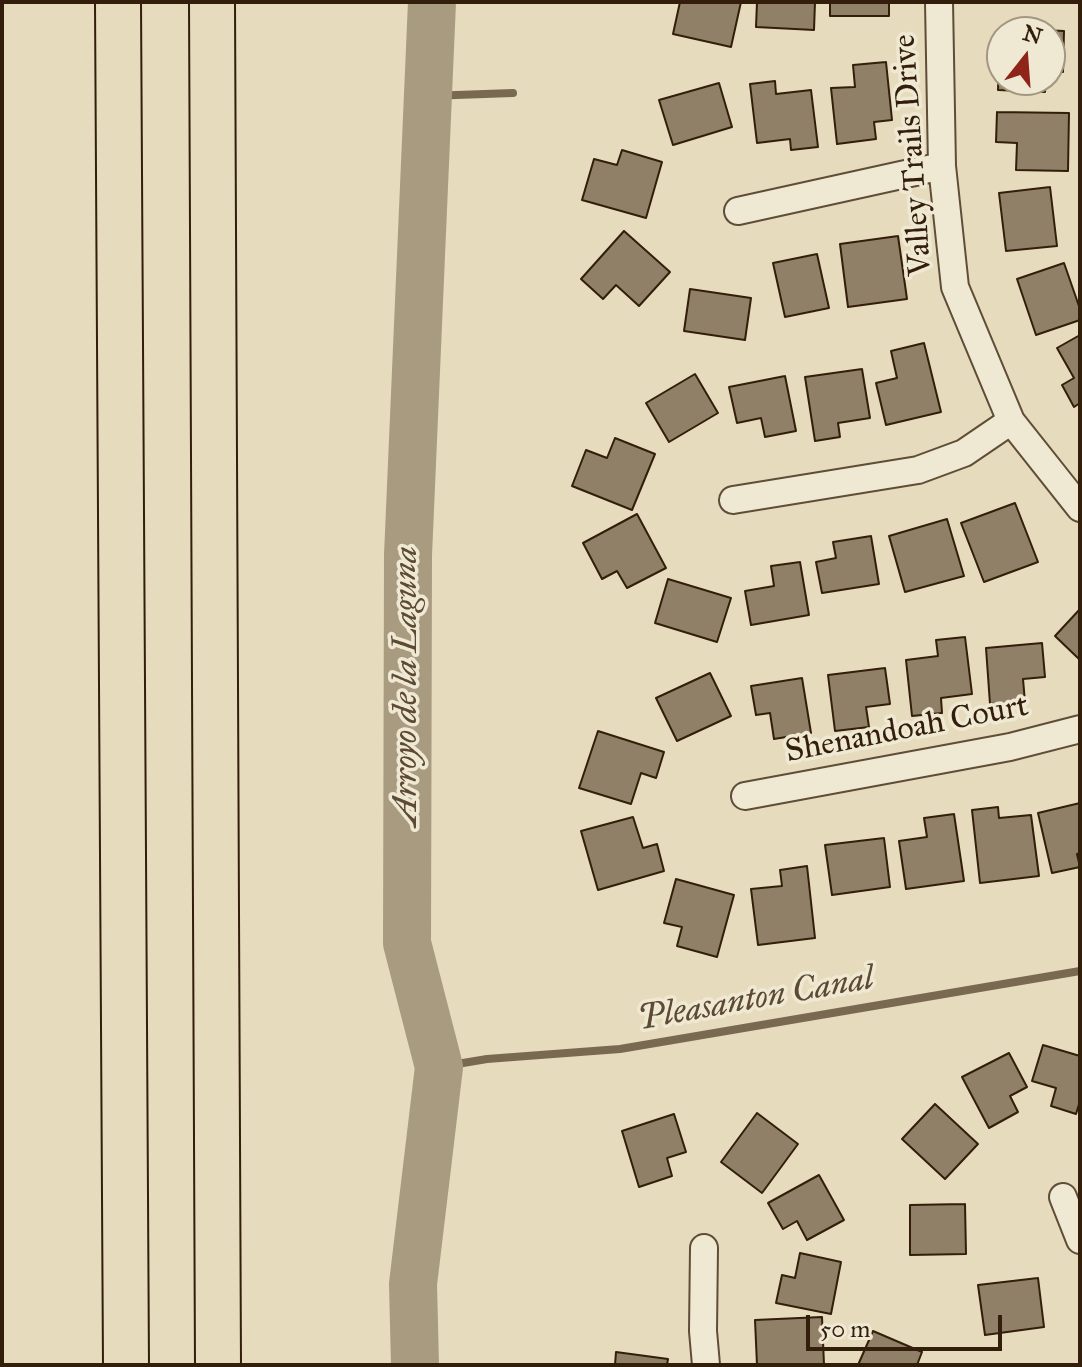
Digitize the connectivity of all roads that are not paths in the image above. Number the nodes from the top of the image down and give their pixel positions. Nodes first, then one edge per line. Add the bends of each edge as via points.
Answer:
1 (118, 2) edge
2 (212, 2) edge
3 (939, 2) edge
4 (942, 166) junction
5 (738, 211) dead end
6 (1011, 421) junction
7 (733, 500) dead end
8 (1080, 508) edge
9 (1080, 729) edge
10 (745, 796) dead end
11 (1063, 1197) dead end
12 (1080, 1240) edge
13 (704, 1248) dead end
14 (126, 1365) edge
15 (218, 1365) edge
16 (706, 1365) edge

1 - 14 highway
2 - 15 highway
3 - 4 street, Valley Trails Drive
4 - 5 street
4 - 6 street, Valley Trails Drive via 955,287
6 - 7 street via 964,453 918,470
6 - 8 street, Valley Trails Drive
9 - 10 street, Shenandoah Court
11 - 12 street
13 - 16 street

